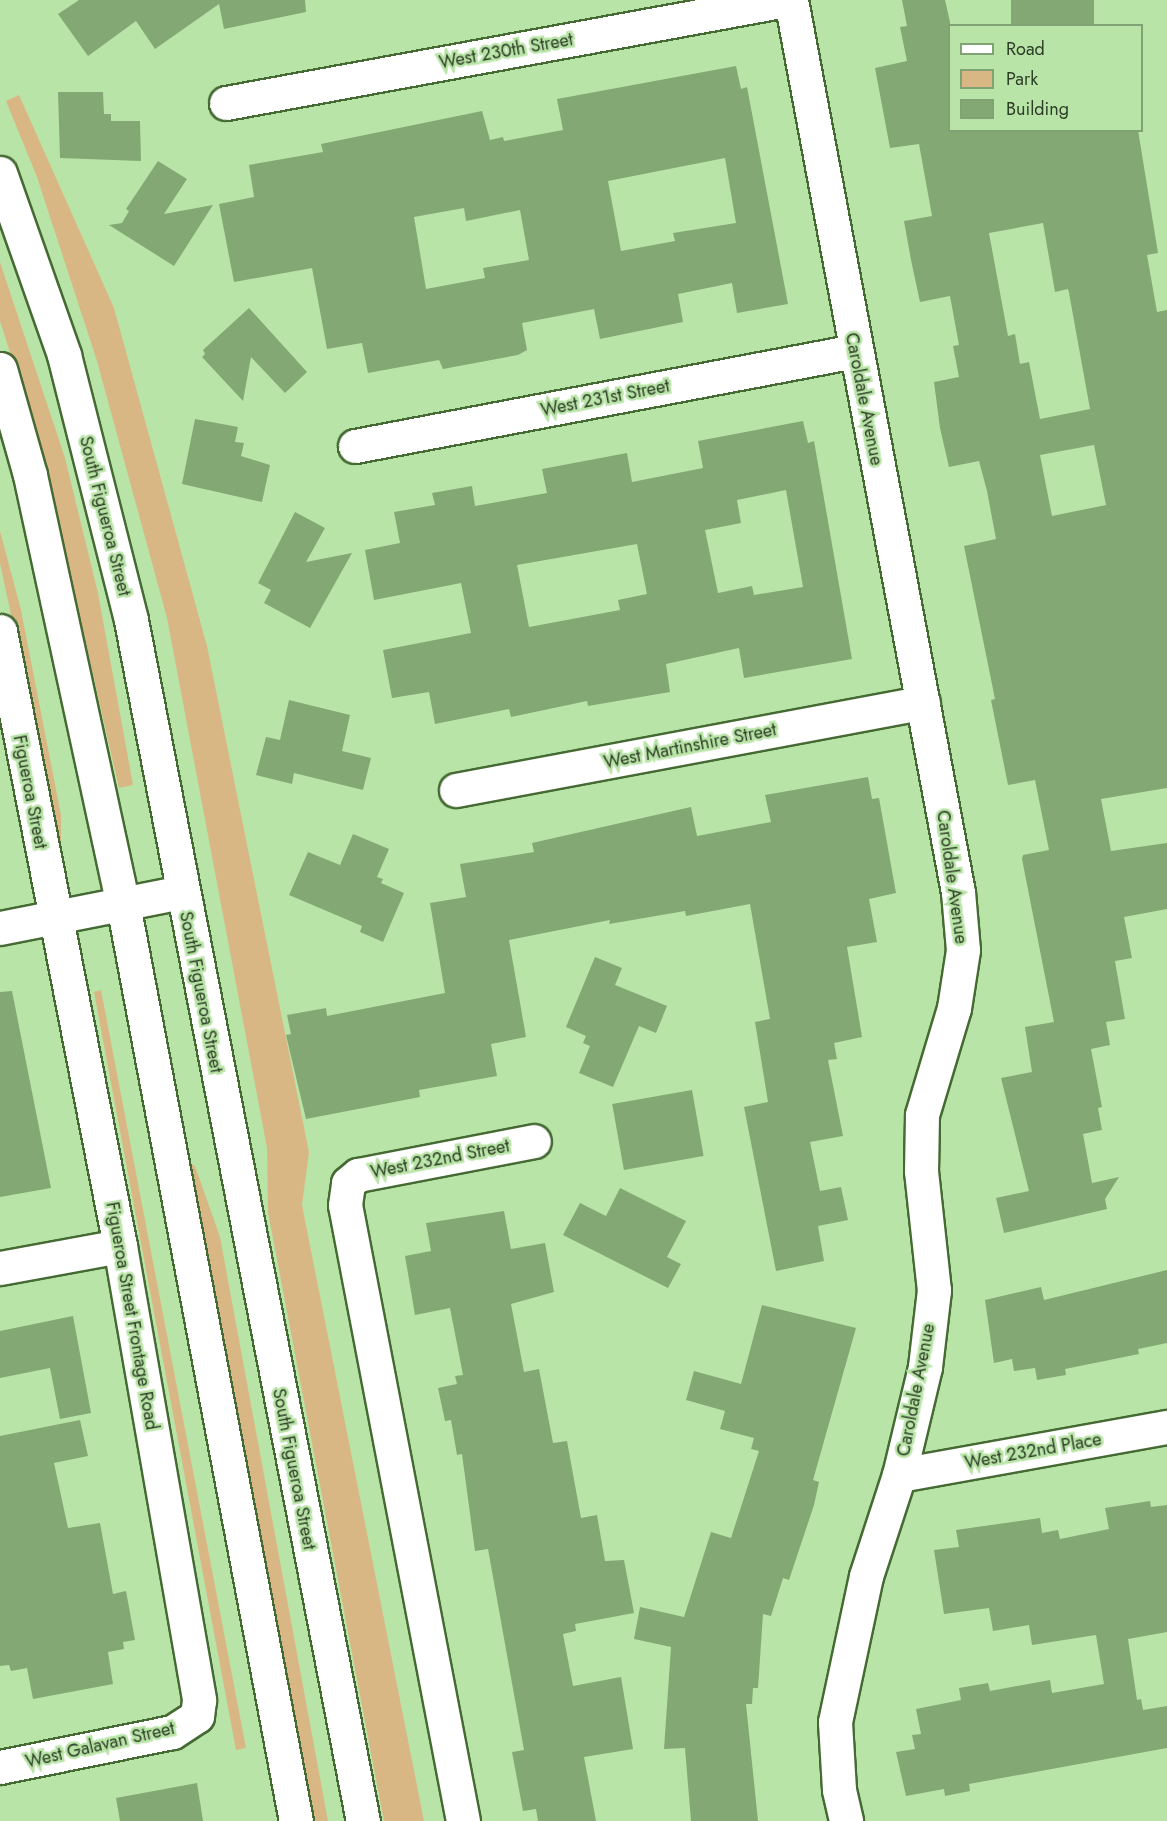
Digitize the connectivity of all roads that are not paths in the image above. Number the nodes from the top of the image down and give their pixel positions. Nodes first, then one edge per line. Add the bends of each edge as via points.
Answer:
1 (786, 0) edge
2 (791, 0) edge
3 (226, 103) dead end
4 (0, 173) edge
5 (855, 351) junction
6 (0, 369) edge
7 (355, 446) dead end
8 (0, 631) edge
9 (923, 703) junction
10 (456, 790) dead end
11 (181, 892) junction
12 (123, 904) junction
13 (55, 917) junction
14 (0, 928) edge
15 (534, 1141) dead end
16 (120, 1246) junction
17 (0, 1268) edge
18 (1167, 1427) edge
19 (899, 1475) junction
20 (196, 1716) joint
21 (0, 1767) edge
22 (296, 1821) edge
23 (363, 1821) edge
24 (463, 1821) edge
25 (846, 1821) edge

1 - 3 street, West 230th Street
2 - 5 street, Caroldale Avenue
4 - 11 street, South Figueroa Street via 64,355 93,463 131,620
5 - 7 street, West 231st Street
5 - 9 street, Caroldale Avenue
6 - 12 street via 30,475
8 - 13 street, Figueroa Street
9 - 10 street, West Martinshire Street
9 - 19 street, Caroldale Avenue via 958,892 963,950 954,1008 922,1115 921,1170 934,1290 924,1367
11 - 12 street
11 - 23 street, South Figueroa Street
12 - 13 street
12 - 22 street
13 - 14 street
13 - 16 street, Figueroa Street Frontage Road
15 - 24 street, West 232nd Street via 358,1175 348,1183 345,1205
16 - 17 street
16 - 20 street, Figueroa Street Frontage Road via 198,1676
18 - 19 street, West 232nd Place
19 - 25 street, Caroldale Avenue via 866,1576 835,1722 839,1790
20 - 21 street, West Galavan Street via 172,1732

